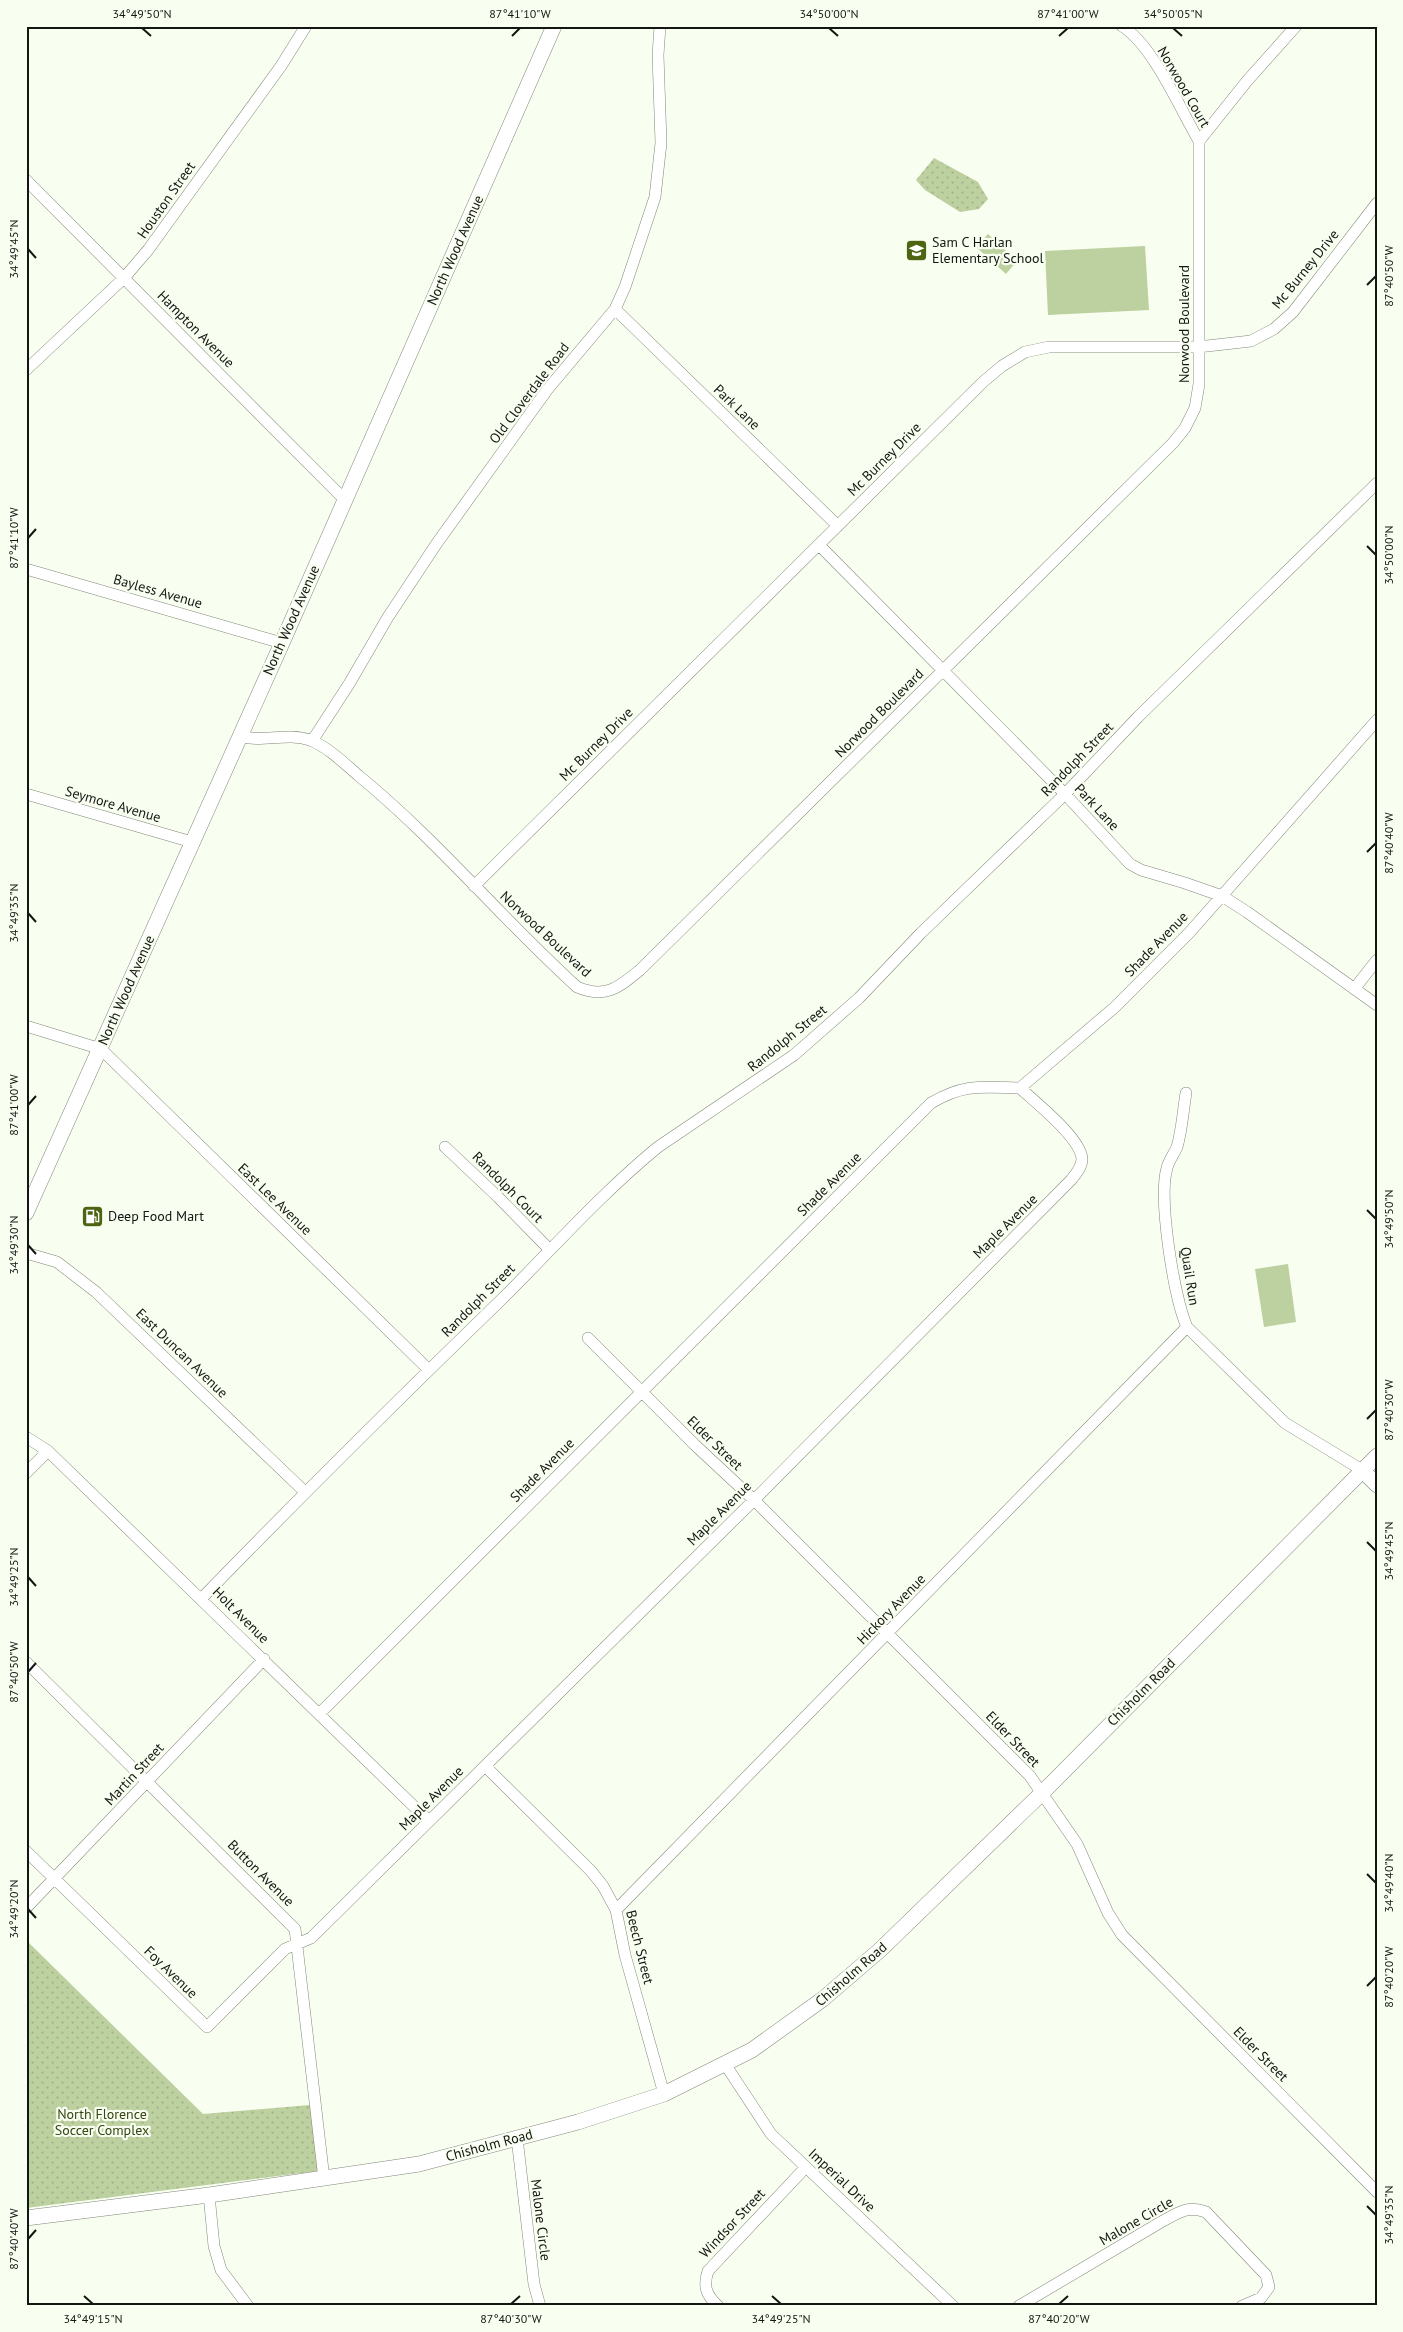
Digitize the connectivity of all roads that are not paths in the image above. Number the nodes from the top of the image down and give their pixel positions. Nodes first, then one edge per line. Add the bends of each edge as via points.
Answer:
1 (306, 26) edge
2 (554, 26) edge
3 (660, 26) edge
4 (1122, 26) edge
5 (1296, 26) edge
6 (1199, 142) junction
7 (26, 180) edge
8 (1377, 203) edge
9 (124, 278) junction
10 (615, 309) junction
11 (1198, 347) junction
12 (26, 370) edge
13 (1377, 483) edge
14 (345, 500) junction
15 (838, 526) junction
16 (819, 545) junction
17 (26, 569) edge
18 (282, 643) junction
19 (943, 672) junction
20 (1377, 720) edge
21 (239, 736) junction
22 (312, 741) junction
23 (26, 794) edge
24 (1065, 794) junction
25 (192, 842) junction
26 (474, 886) junction
27 (1222, 896) junction
28 (1377, 960) edge
29 (1354, 989) junction
30 (1377, 1005) edge
31 (26, 1026) edge
32 (101, 1049) junction
33 (1020, 1088) junction
34 (1186, 1094) dead end
35 (445, 1148) dead end
36 (26, 1213) edge
37 (549, 1249) junction
38 (26, 1253) edge
39 (1187, 1327) junction
40 (588, 1338) dead end
41 (429, 1370) junction
42 (642, 1391) junction
43 (26, 1437) edge
44 (48, 1451) junction
45 (1377, 1456) edge
46 (1362, 1470) junction
47 (26, 1473) edge
48 (1377, 1485) edge
49 (305, 1492) junction
50 (754, 1500) junction
51 (202, 1598) junction
52 (888, 1634) junction
53 (264, 1659) junction
54 (26, 1662) edge
55 (320, 1714) junction
56 (485, 1766) junction
57 (148, 1782) junction
58 (1042, 1793) junction
59 (429, 1822) junction
60 (26, 1851) edge
61 (54, 1879) junction
62 (26, 1908) edge
63 (616, 1910) junction
64 (298, 1944) junction
65 (725, 2064) junction
66 (664, 2094) junction
67 (517, 2138) junction
68 (806, 2168) junction
69 (324, 2179) junction
70 (1377, 2192) edge
71 (209, 2195) junction
72 (26, 2218) edge
73 (248, 2306) edge
74 (540, 2306) edge
75 (718, 2306) edge
76 (953, 2306) edge
77 (1019, 2306) edge
78 (1242, 2306) edge

1 - 9 street, Houston Street via 163,230
2 - 14 main road, North Wood Avenue
3 - 10 street, Old Cloverdale Road via 661,143 655,197
4 - 6 street, Norwood Court via 1146,50
5 - 6 street
6 - 11 street, Norwood Boulevard
7 - 9 street, Hampton Avenue
8 - 11 street, Mc Burney Drive via 1293,312 1274,329 1251,341
9 - 12 street, Houston Street
9 - 14 street, Hampton Avenue
10 - 15 street, Park Lane
10 - 22 street, Old Cloverdale Road via 542,398 437,543
11 - 15 street, Mc Burney Drive via 1049,347 1025,352 983,382
11 - 19 street, Norwood Boulevard via 1200,384 1195,408 1185,428
13 - 24 street, Randolph Street via 1138,717
14 - 18 main road, North Wood Avenue
15 - 16 street, Mc Burney Drive
16 - 19 street, Park Lane
16 - 26 street, Mc Burney Drive
17 - 18 street, Bayless Avenue
18 - 21 main road, North Wood Avenue
19 - 24 street, Park Lane
19 - 26 street, Norwood Boulevard via 640,970 614,989 590,992 577,987
20 - 27 street, Shade Avenue
21 - 22 street, Norwood Boulevard via 293,736
21 - 25 main road, North Wood Avenue
22 - 26 street, Norwood Boulevard via 389,800
23 - 25 street, Seymore Avenue
24 - 27 street, Park Lane via 1130,864
24 - 37 street, Randolph Street via 921,933 859,998 804,1047 658,1147
25 - 32 main road, North Wood Avenue
27 - 29 street, Park Lane
27 - 33 street, Shade Avenue via 1134,989
28 - 29 street
29 - 30 street, Park Lane
31 - 32 street
32 - 36 main road, North Wood Avenue
32 - 41 street, East Lee Avenue
33 - 42 street, Shade Avenue via 970,1087 951,1092 931,1104
33 - 50 street, Maple Avenue via 1077,1145 1082,1158 1079,1169
34 - 39 street, Quail Run via 1177,1147 1167,1168 1164,1186 1174,1287
35 - 37 street, Randolph Court
37 - 41 street, Randolph Street
38 - 49 street, East Duncan Avenue via 57,1262 96,1292
39 - 46 street, Quail Run via 1284,1423
39 - 52 street, Hickory Avenue
40 - 42 street, Elder Street
41 - 49 street, Randolph Street
42 - 50 street, Elder Street
42 - 55 street, Shade Avenue
43 - 44 street, Holt Avenue
44 - 47 street
44 - 51 street, Holt Avenue
45 - 46 main road, Chisholm Road
46 - 48 main road
46 - 58 main road, Chisholm Road
49 - 51 street, Randolph Street
50 - 52 street, Elder Street
50 - 56 street, Maple Avenue
51 - 53 street, Holt Avenue
52 - 58 street, Elder Street via 1030,1776
52 - 63 street, Hickory Avenue
53 - 55 street, Holt Avenue
53 - 57 street, Martin Street
54 - 57 street, Button Avenue
55 - 59 street, Holt Avenue
56 - 59 street, Maple Avenue
56 - 63 street, Beech Street via 591,1871
57 - 61 street, Martin Street
57 - 64 street, Button Avenue via 295,1930
58 - 65 main road, Chisholm Road via 843,1984 783,2030
58 - 70 street, Elder Street via 1077,1844 1108,1913 1122,1935
59 - 64 street, Maple Avenue via 311,1938
60 - 61 street, Foy Avenue
61 - 62 street, Martin Street
61 - 64 street, Foy Avenue via 207,2026 284,1949
63 - 66 street, Beech Street via 625,1955
64 - 69 street, Button Avenue
65 - 66 main road, Chisholm Road
65 - 68 street, Imperial Drive via 771,2134
66 - 67 main road, Chisholm Road
67 - 69 main road, Chisholm Road via 419,2164
67 - 74 street, Malone Circle via 534,2284
68 - 75 street, Windsor Street via 708,2271 704,2282 707,2294
68 - 76 street, Imperial Drive
69 - 71 main road, Chisholm Road
71 - 72 main road, Chisholm Road
71 - 73 street via 214,2246 221,2270
77 - 78 street, Malone Circle via 1182,2210 1194,2208 1206,2212 1266,2275 1269,2287 1261,2298

